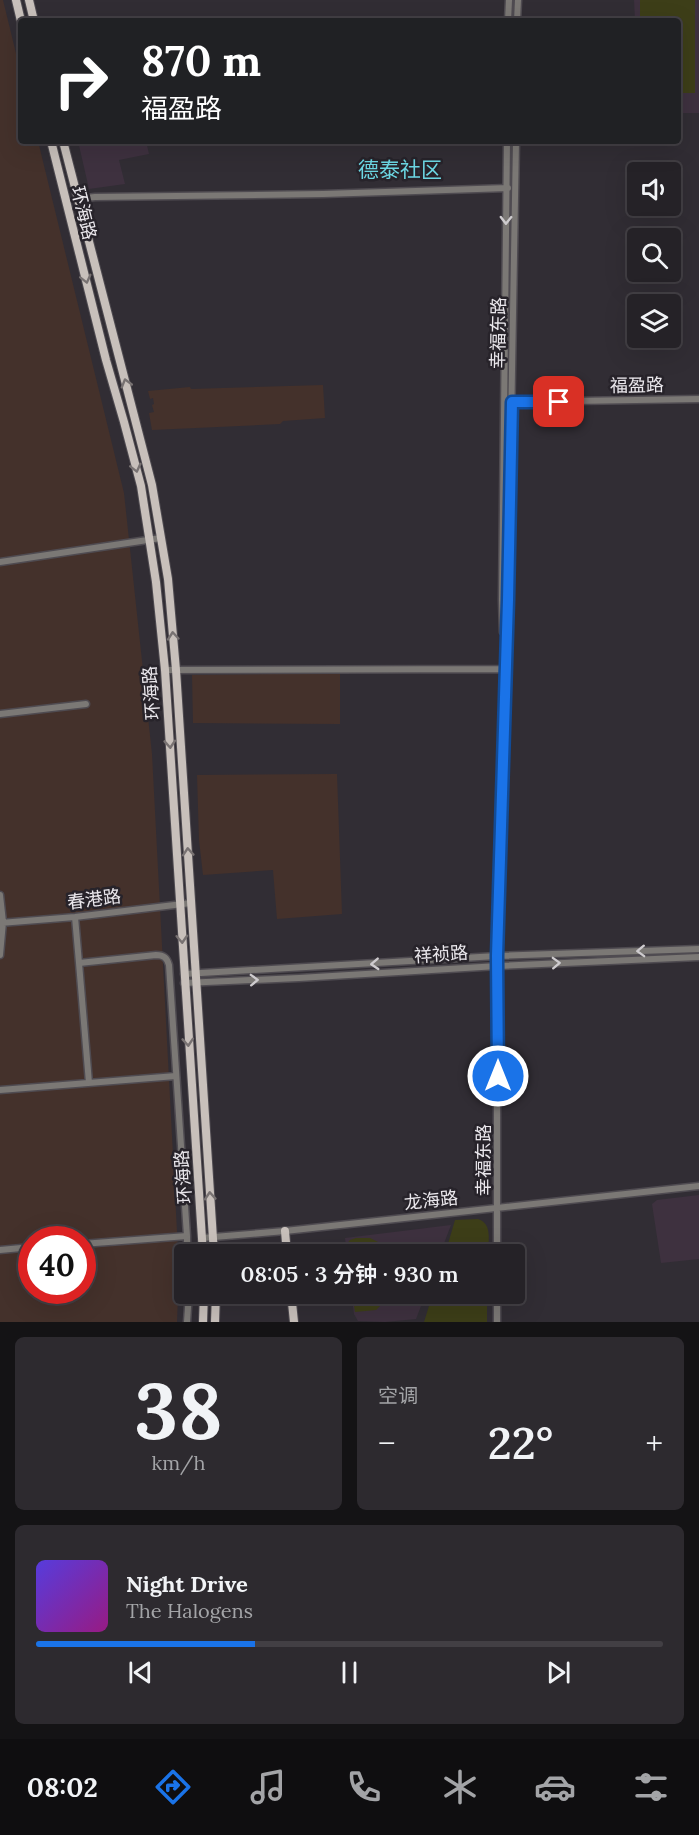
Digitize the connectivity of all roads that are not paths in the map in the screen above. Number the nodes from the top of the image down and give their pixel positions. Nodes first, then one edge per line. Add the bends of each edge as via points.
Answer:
1 (16, 0) edge
2 (29, 0) edge
3 (509, 0) edge
4 (518, 0) edge
5 (20, 18) edge
6 (33, 18) edge
7 (508, 18) edge
8 (517, 18) edge
9 (52, 144) edge
10 (64, 144) edge
11 (507, 144) edge
12 (516, 144) edge
13 (506, 188) junction
14 (515, 188) junction
15 (77, 199) junction
16 (699, 399) edge
17 (512, 402) junction
18 (504, 403) junction
19 (161, 538) junction
20 (149, 540) junction
21 (0, 561) edge
22 (505, 669) junction
23 (165, 670) junction
24 (176, 670) junction
25 (86, 704) dead end
26 (0, 714) edge
27 (0, 895) edge
28 (180, 903) junction
29 (192, 903) junction
30 (75, 917) junction
31 (2, 923) edge
32 (699, 949) edge
33 (0, 955) edge
34 (497, 956) junction
35 (699, 957) edge
36 (79, 963) junction
37 (498, 966) junction
38 (195, 973) junction
39 (184, 974) junction
40 (184, 983) junction
41 (196, 983) junction
42 (176, 1076) junction
43 (89, 1083) junction
44 (0, 1090) edge
45 (699, 1186) edge
46 (498, 1208) junction
47 (285, 1231) junction
48 (187, 1236) junction
49 (213, 1237) junction
50 (202, 1238) junction
51 (96, 1243) edge
52 (187, 1244) edge
53 (202, 1244) edge
54 (213, 1244) edge
55 (286, 1244) edge
56 (497, 1244) edge
57 (18, 1248) edge
58 (0, 1250) edge
59 (188, 1304) edge
60 (204, 1304) edge
61 (215, 1304) edge
62 (292, 1304) edge
63 (497, 1304) edge
64 (187, 1322) edge
65 (203, 1322) edge
66 (214, 1322) edge
67 (294, 1322) edge
68 (497, 1322) edge

1 - 5 main road
2 - 6 main road
3 - 7 street
4 - 8 street
9 -> 20 main road, 环海路 via 141,486
10 - 15 main road, 环海路
11 - 13 street, 幸福东路
12 - 14 street, 幸福东路
13 - 14 street
13 - 15 street
13 -> 18 street, 幸福东路
14 - 17 street, 幸福东路
19 -> 15 main road, 环海路 via 152,484
16 - 17 street, 福盈路
17 - 18 street, 福盈路
17 - 22 street, 幸福东路
18 - 22 street, 幸福东路
19 - 20 street
24 -> 19 main road, 环海路
20 - 21 street
20 - 23 main road, 环海路
22 - 24 street
22 - 34 street, 幸福东路
23 - 24 street
23 -> 28 main road, 环海路
29 -> 24 main road, 环海路
25 - 26 street
27 - 31 street
28 - 29 street, 春港路
28 - 30 street, 春港路
28 -> 39 main road, 环海路
29 - 38 main road, 环海路
30 - 31 street, 春港路
30 - 36 street
31 - 33 street
32 -> 34 street
34 - 37 street, 幸福东路
34 -> 38 street
37 -> 35 street, 祥祯路
36 - 42 street via 156,955 167,959
36 - 43 street
41 -> 37 street, 祥祯路
37 - 46 street, 幸福东路
38 - 39 street
38 - 41 main road, 环海路
39 - 40 main road, 环海路
40 - 41 street, 祥祯路
40 -> 50 main road, 环海路
49 -> 41 main road, 环海路
42 - 43 street
42 - 48 street
43 - 44 street
45 - 46 street, 龙海路
46 - 47 street, 龙海路
46 - 56 street, 幸福东路
47 - 49 street, 龙海路
47 - 55 main road
48 - 51 street
48 - 52 street
49 - 50 street, 龙海路
49 - 54 main road, 环海路
50 - 53 main road, 环海路
57 - 58 street
59 - 64 street
60 - 65 main road
61 - 66 main road
62 - 67 main road
63 - 68 street

